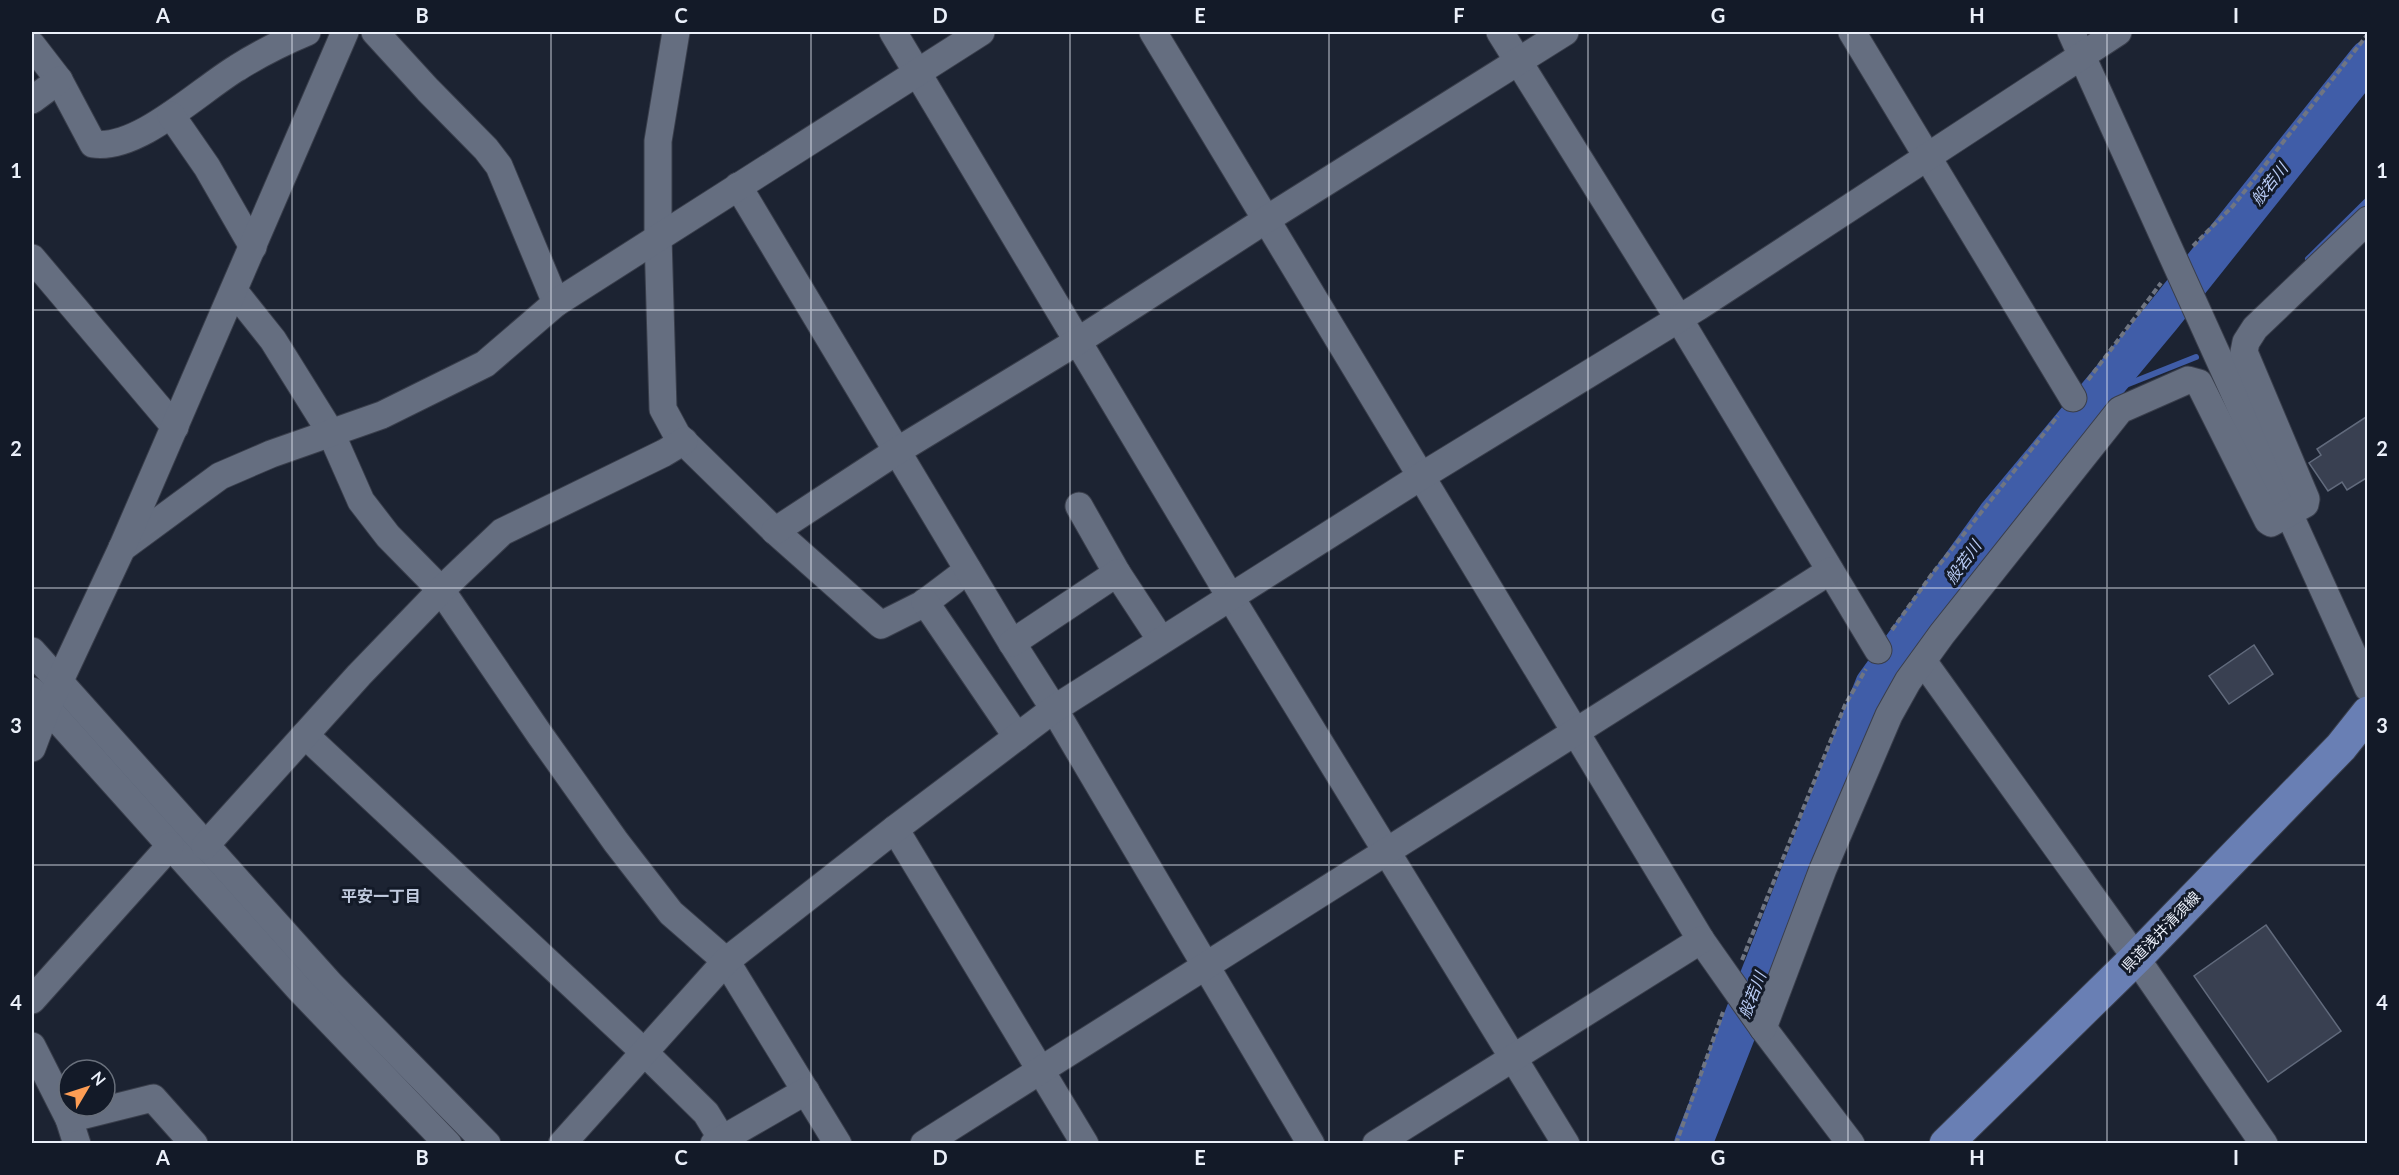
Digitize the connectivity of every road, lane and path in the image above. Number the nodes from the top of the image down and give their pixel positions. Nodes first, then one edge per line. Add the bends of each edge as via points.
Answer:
1 (307, 32) edge
2 (345, 32) edge
3 (375, 32) edge
4 (676, 32) edge
5 (893, 32) edge
6 (981, 32) edge
7 (1153, 32) edge
8 (1500, 32) edge
9 (1565, 32) edge
10 (1852, 32) edge
11 (2118, 32) edge
12 (2077, 43) edge
13 (32, 45) edge
14 (1518, 61) junction
15 (917, 72) junction
16 (59, 80) junction
17 (32, 100) edge
18 (171, 115) junction
19 (1928, 158) junction
20 (738, 186) junction
21 (1267, 219) junction
22 (2367, 220) edge
23 (658, 237) junction
24 (254, 247) junction
25 (32, 258) edge
26 (234, 291) junction
27 (556, 303) junction
28 (1679, 319) junction
29 (1078, 341) junction
30 (2073, 398) dead end
31 (175, 427) junction
32 (331, 433) junction
33 (684, 441) junction
34 (897, 451) junction
35 (1420, 477) junction
36 (1079, 506) dead end
37 (2288, 513) junction
38 (775, 531) junction
39 (122, 548) junction
40 (968, 570) junction
41 (1830, 571) junction
42 (1117, 573) junction
43 (441, 590) junction
44 (1231, 598) junction
45 (925, 602) junction
46 (1161, 640) junction
47 (1012, 643) junction
48 (1878, 650) dead end
49 (32, 651) edge
50 (1923, 661) junction
51 (59, 683) junction
52 (2367, 688) edge
53 (39, 700) edge
54 (1054, 709) junction
55 (2367, 713) edge
56 (1575, 733) junction
57 (305, 735) junction
58 (1017, 737) junction
59 (32, 748) edge
60 (895, 829) junction
61 (170, 846) junction
62 (205, 846) junction
63 (1386, 852) junction
64 (1701, 940) junction
65 (2136, 958) junction
66 (726, 961) junction
67 (1205, 965) junction
68 (32, 1000) edge
69 (1763, 1028) junction
70 (32, 1046) edge
71 (644, 1052) junction
72 (1513, 1059) junction
73 (1039, 1071) junction
74 (806, 1091) junction
75 (73, 1131) edge
76 (718, 1141) edge
77 (194, 1143) edge
78 (448, 1143) edge
79 (487, 1143) edge
80 (562, 1143) edge
81 (838, 1143) edge
82 (924, 1143) edge
83 (1085, 1143) edge
84 (1311, 1143) edge
85 (1376, 1143) edge
86 (1566, 1143) edge
87 (1851, 1143) edge
88 (1946, 1143) edge
89 (2264, 1143) edge

1 - 18 street via 236,68
2 - 24 street
3 - 27 street via 499,166
4 - 23 street via 658,141
5 - 15 street
6 - 15 street
7 - 21 street
8 - 14 street
9 - 14 street
10 - 19 street
11 - 12 street
12 - 19 street
12 - 37 street
13 - 16 street
14 - 21 street
14 - 28 street
15 - 20 street
15 - 29 street
16 - 17 street
16 - 18 street via 93,144 105,146 154,127
18 - 24 street
19 - 28 street
19 - 30 street
20 - 23 street
20 - 34 street
21 - 29 street
21 - 35 street
22 - 37 street via 2255,328 2246,342 2244,352 2306,499 2305,504
23 - 27 street
23 - 33 street via 663,409
24 - 26 street
25 - 31 street
26 - 31 street
26 - 32 street via 273,340
27 - 32 street via 485,364 382,415
28 - 35 street
28 - 41 street
29 - 34 street
29 - 44 street
31 - 39 street
32 - 39 street via 220,476
32 - 43 street via 361,501 388,536
33 - 38 street
33 - 43 street via 502,532
34 - 38 street
34 - 40 street
35 - 44 street
35 - 56 street
36 - 42 street
37 - 50 street via 2271,524 2268,521 2199,383 2188,380 2120,410
37 - 52 street
38 - 45 street via 880,625
39 - 51 street
40 - 45 street
40 - 47 street
41 - 48 street
41 - 56 street
42 - 46 street
42 - 47 street
43 - 57 street
43 - 66 street via 616,842 671,913
44 - 46 street
44 - 63 street
45 - 58 street
46 - 54 street
47 - 54 street
49 - 51 street
50 - 65 street
50 - 69 street via 1889,715 1823,869
51 - 53 street
51 - 62 street
53 - 59 street
53 - 61 street
54 - 58 street
54 - 67 street
55 - 65 main road, 県道浅井清須線 via 2341,747
56 - 63 street
56 - 64 street
57 - 62 street
57 - 71 street
58 - 60 street
60 - 66 street
60 - 73 street
61 - 68 street
61 - 78 street via 300,990
62 - 79 street via 331,985
63 - 67 street
63 - 72 street
64 - 69 street
64 - 72 street
65 - 88 main road, 県道浅井清須線
65 - 89 street
66 - 71 street
66 - 74 street
67 - 73 street
67 - 84 street
69 - 87 street
70 - 75 street
71 - 76 street via 706,1113
71 - 80 street
72 - 85 street
72 - 86 street
73 - 82 street
73 - 83 street
74 - 76 street
74 - 81 street
75 - 77 street via 153,1098

